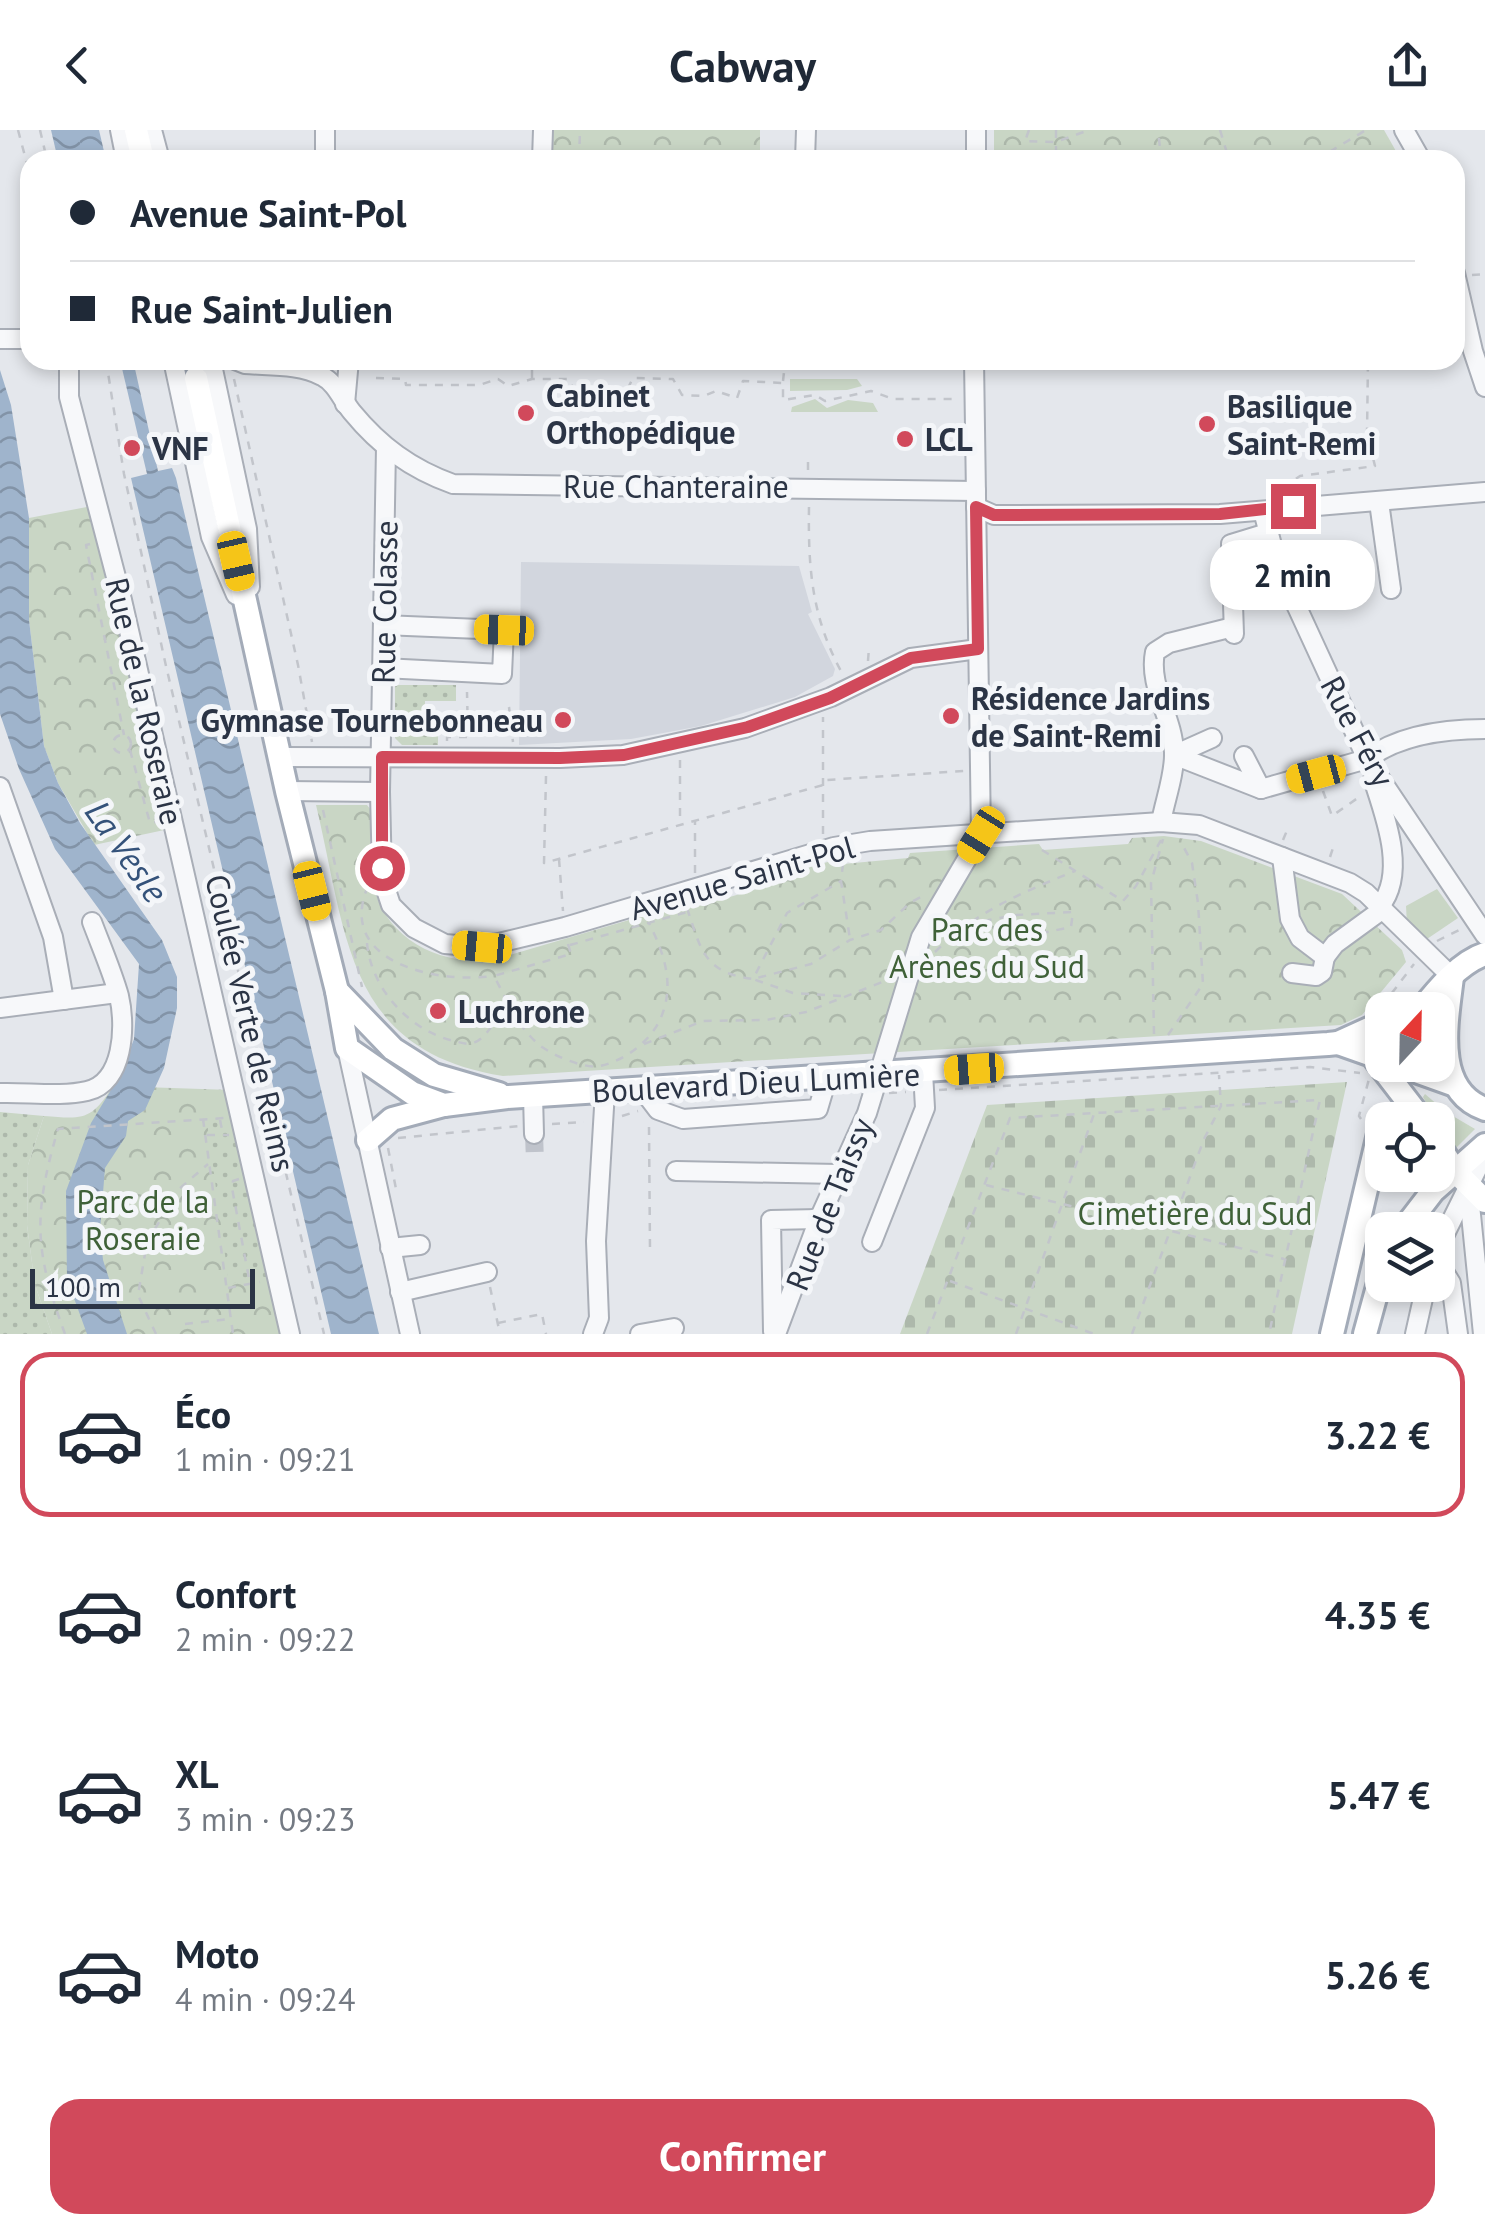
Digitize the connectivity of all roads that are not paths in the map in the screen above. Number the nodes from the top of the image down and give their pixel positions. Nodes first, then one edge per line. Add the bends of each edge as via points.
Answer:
1 (1465, 318) edge
2 (69, 370) edge
3 (174, 370) edge
4 (204, 370) edge
5 (310, 370) edge
6 (348, 370) edge
7 (974, 370) edge
8 (1485, 387) edge
9 (345, 404) junction
10 (386, 447) junction
11 (1485, 492) edge
12 (976, 499) junction
13 (1379, 502) junction
14 (1263, 511) junction
15 (1267, 532) junction
16 (1391, 589) dead end
17 (384, 626) junction
18 (252, 632) junction
19 (978, 649) junction
20 (383, 668) junction
21 (1485, 729) edge
22 (1212, 738) dead end
23 (1174, 755) junction
24 (280, 757) junction
25 (382, 757) junction
26 (1239, 758) dead end
27 (1367, 760) junction
28 (1253, 786) junction
29 (287, 791) junction
30 (380, 792) junction
31 (3, 795) edge
32 (1166, 822) junction
33 (981, 835) junction
34 (1282, 857) junction
35 (1382, 908) junction
36 (92, 922) dead end
37 (1481, 928) edge
38 (1485, 954) edge
39 (1325, 958) junction
40 (1292, 973) dead end
41 (1452, 978) junction
42 (338, 991) junction
43 (117, 992) junction
44 (1442, 992) edge
45 (64, 1000) junction
46 (0, 1008) edge
47 (1365, 1031) edge
48 (1338, 1043) junction
49 (347, 1048) junction
50 (1365, 1056) edge
51 (828, 1075) junction
52 (924, 1082) junction
53 (1444, 1082) edge
54 (876, 1084) junction
55 (1455, 1085) junction
56 (606, 1091) junction
57 (0, 1092) edge
58 (533, 1095) junction
59 (507, 1097) junction
60 (651, 1101) junction
61 (444, 1105) junction
62 (1485, 1109) edge
63 (534, 1129) tunnel mouth
64 (377, 1140) junction
65 (1485, 1149) edge
66 (676, 1171) dead end
67 (838, 1174) junction
68 (1469, 1186) edge
69 (1366, 1192) edge
70 (1416, 1212) edge
71 (1455, 1214) edge
72 (819, 1219) junction
73 (872, 1242) dead end
74 (420, 1244) dead end
75 (390, 1248) junction
76 (487, 1272) road end
77 (400, 1292) junction
78 (1374, 1302) edge
79 (1422, 1302) edge
80 (1454, 1302) edge
81 (1480, 1312) junction
82 (674, 1328) dead end
83 (1458, 1330) edge
84 (1414, 1332) edge
85 (290, 1334) edge
86 (410, 1334) edge
87 (593, 1334) edge
88 (640, 1334) edge
89 (775, 1334) edge
90 (1332, 1334) edge
91 (1365, 1334) edge
92 (1483, 1334) edge

1 - 8 street
2 - 85 street, Rue de la Roseraie via 69,397
3 - 18 street via 212,537
4 - 18 main road
5 - 9 street, Rue Chanteraine via 327,378
6 - 9 street
7 - 12 street
9 - 10 street, Rue Chanteraine
10 - 12 street, Rue Chanteraine via 418,470 466,486 807,487
10 - 17 street, Rue Colasse
11 - 13 street, Rue Chanteraine
12 - 14 street, Rue Chanteraine via 994,515
12 - 19 street
13 - 14 street, Rue Chanteraine
13 - 16 street
14 - 15 street, Rue Féry
15 - 23 street via 1231,544 1233,631 1169,643 1155,652 1151,670
15 - 27 street, Rue Féry
17 - 20 street, Rue Colasse
17 - 20 street via 504,630 502,674
18 - 24 main road
19 - 25 street via 911,658 745,728 624,755
19 - 33 street
20 - 25 street, Rue Colasse
21 - 27 street via 1449,729
22 - 23 street
23 - 28 street
23 - 32 street
24 - 25 street
24 - 29 main road
25 - 30 street, Avenue Saint-Pol
26 - 28 street
27 - 28 street
27 - 35 street via 1394,874
27 - 37 street, Rue Féry
29 - 30 street
29 - 42 main road
30 - 33 street, Avenue Saint-Pol via 382,868 391,905 444,944 482,947 690,896 823,851 870,841
31 - 45 street via 53,937
32 - 33 street, Avenue Saint-Pol
32 - 34 street, Avenue Saint-Pol via 1199,825
33 - 54 street, Rue de Taissy via 921,937
34 - 35 street, Avenue Saint-Pol via 1350,883
34 - 39 street via 1290,919 1300,938
35 - 39 street
35 - 41 street, Avenue Saint-Pol
36 - 43 street
38 - 41 main road
39 - 40 street via 1316,976
41 - 44 main road
41 - 55 main road via 1444,1044
42 - 49 main road
42 - 59 main road via 393,1049 434,1076
43 - 45 street
43 - 57 street via 120,1055 106,1082 88,1091
45 - 46 street
47 - 48 main road
48 - 50 main road
48 - 52 main road, Boulevard Dieu Lumière
49 - 61 main road via 412,1093
49 - 64 street
51 - 54 main road, Boulevard Dieu Lumière
51 - 60 main road, Boulevard Dieu Lumière
51 - 60 street via 818,1110 682,1119
52 - 54 main road, Boulevard Dieu Lumière
52 - 73 street via 925,1108
53 - 55 main road
54 - 67 street, Rue de Taissy
55 - 62 main road
56 - 58 main road, Boulevard Dieu Lumière
56 - 60 main road, Boulevard Dieu Lumière
56 - 87 street via 596,1241 599,1318
58 - 59 main road, Boulevard Dieu Lumière
58 - 63 street
59 - 61 main road, Boulevard Dieu Lumière
61 - 64 main road, Boulevard Dieu Lumière via 392,1120
64 - 75 street
65 - 68 main road
66 - 67 street
67 - 72 street, Rue de Taissy
68 - 70 main road via 1426,1198
68 - 71 street
68 - 81 street
69 - 90 main road
72 - 89 street, Rue de Taissy
72 - 89 street via 771,1220
74 - 75 street
75 - 77 street
76 - 77 street
77 - 86 street
78 - 91 main road
79 - 84 street
80 - 83 street
81 - 83 street
81 - 92 street
82 - 88 street

